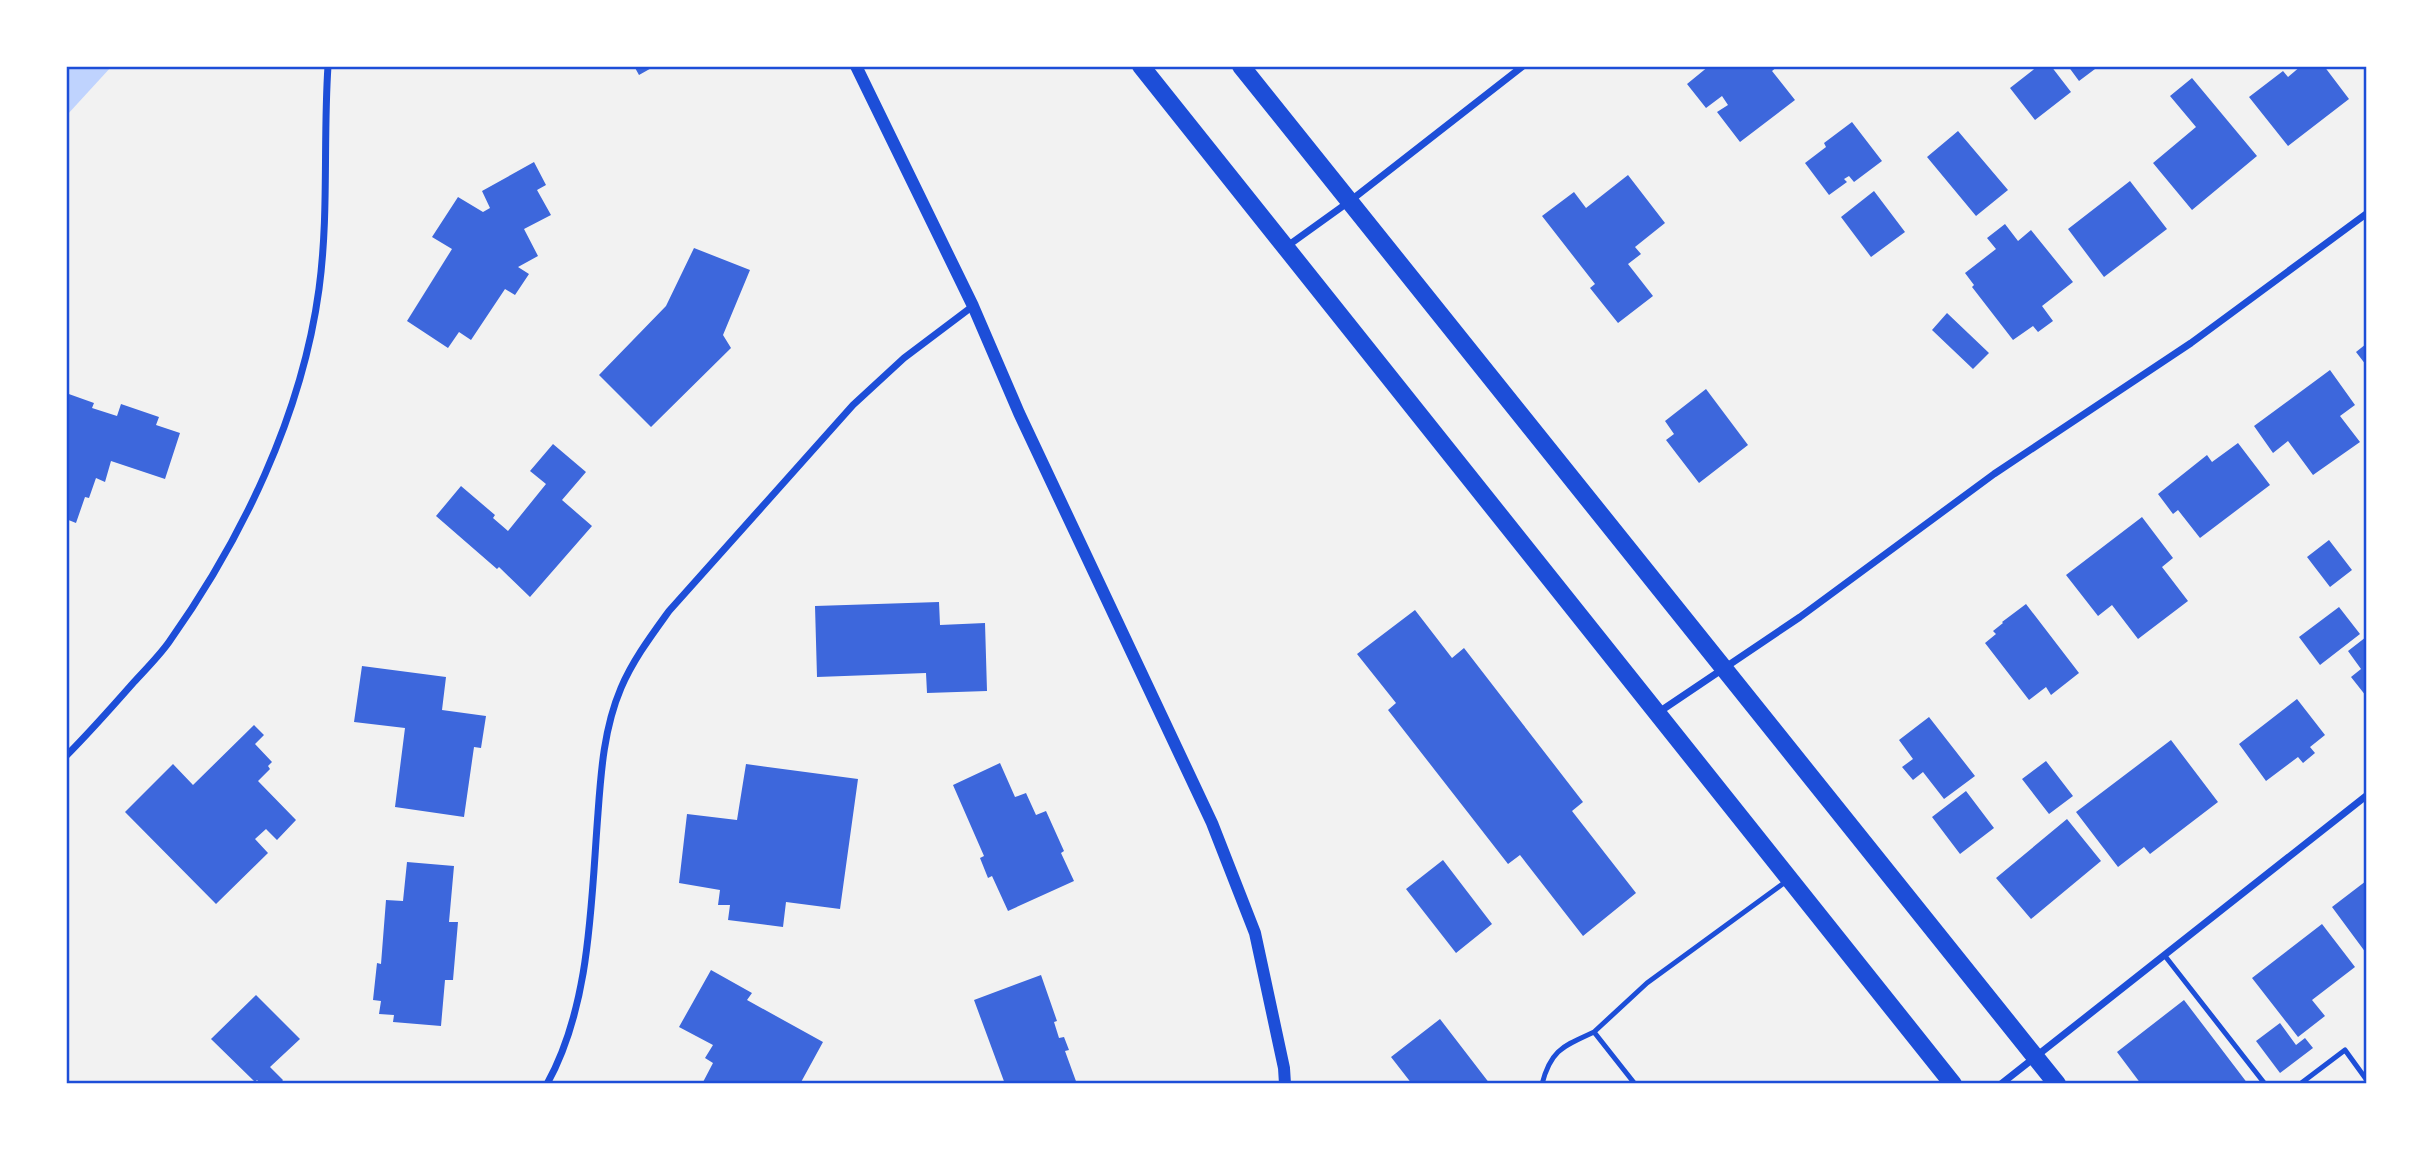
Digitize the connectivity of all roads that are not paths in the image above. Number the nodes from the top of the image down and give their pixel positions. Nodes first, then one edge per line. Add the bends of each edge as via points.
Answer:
1 (328, 66) edge
2 (856, 66) edge
3 (1141, 66) edge
4 (1241, 66) edge
5 (1523, 66) edge
6 (1350, 201) junction
7 (2367, 214) edge
8 (1285, 247) junction
9 (973, 306) junction
10 (1722, 668) junction
11 (1658, 712) junction
12 (66, 757) edge
13 (2367, 796) edge
14 (1790, 878) junction
15 (2165, 956) junction
16 (1594, 1032) junction
17 (2036, 1058) junction
18 (2367, 1079) edge
19 (547, 1083) edge
20 (1285, 1083) edge
21 (1542, 1083) edge
22 (1634, 1083) edge
23 (1953, 1083) edge
24 (2001, 1083) edge
25 (2057, 1083) edge
26 (2265, 1083) edge
27 (2300, 1083) edge

1 - 12 street via 319,289 302,368 273,459 224,557 168,644
2 - 9 street
3 - 8 main road
4 - 6 main road
5 - 6 street
6 - 8 street
6 - 10 main road
7 - 10 street via 2191,343 1994,474 1800,617
8 - 11 main road
9 - 19 street via 904,358 853,405 668,611 642,649 621,689 609,728 602,761 590,925 575,1011
9 - 20 street via 1217,835 1255,933
10 - 11 street
10 - 17 main road
11 - 14 main road
13 - 15 street
14 - 16 lane via 1647,983
14 - 23 main road
15 - 17 street
15 - 26 lane
16 - 21 lane via 1562,1047 1547,1064
16 - 22 lane
17 - 24 street
17 - 25 main road
18 - 27 lane via 2344,1050

